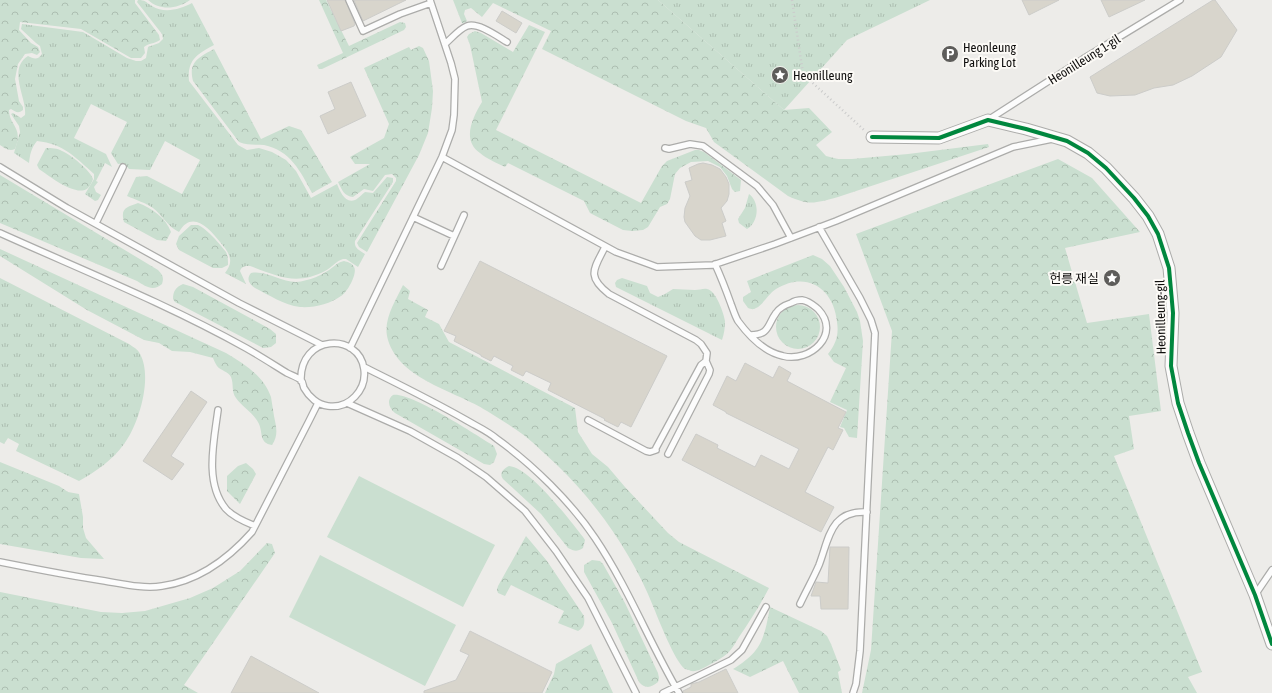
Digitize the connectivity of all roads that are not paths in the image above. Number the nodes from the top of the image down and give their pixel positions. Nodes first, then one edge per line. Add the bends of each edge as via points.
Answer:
1 (349, 0) edge
2 (1180, 0) edge
3 (430, 2) edge
4 (507, 42) dead end
5 (445, 44) junction
6 (988, 120) junction
7 (872, 137) dead end
8 (1056, 138) junction
9 (665, 148) dead end
10 (442, 157) junction
11 (0, 167) edge
12 (123, 167) dead end
13 (464, 215) dead end
14 (413, 217) junction
15 (96, 223) junction
16 (819, 227) junction
17 (0, 234) edge
18 (454, 236) junction
19 (791, 238) junction
20 (605, 247) junction
21 (715, 264) junction
22 (441, 266) dead end
23 (750, 335) junction
24 (322, 345) junction
25 (350, 348) junction
26 (706, 361) junction
27 (364, 367) junction
28 (301, 381) junction
29 (347, 402) junction
30 (318, 403) junction
31 (218, 410) dead end
32 (588, 420) dead end
33 (668, 454) dead end
34 (867, 512) junction
35 (255, 526) junction
36 (0, 562) edge
37 (1272, 570) edge
38 (1255, 595) junction
39 (800, 604) dead end
40 (766, 607) dead end
41 (1272, 644) edge
42 (675, 687) junction
43 (636, 693) edge
44 (663, 693) edge
45 (679, 693) edge
46 (853, 693) edge

1 - 3 lane via 363,31
2 - 6 lane, Heonilleung 1-gil
3 - 5 lane
4 - 5 lane via 474,25 463,28
5 - 10 lane via 456,92 452,130
6 - 7 street via 939,138
6 - 8 street, Heonilleung-gil
8 - 16 lane via 1012,147
8 - 38 street, Heonilleung-gil via 1088,153 1106,168 1134,198 1158,234 1169,268 1173,314 1171,366 1178,403 1199,463
9 - 19 lane via 690,144 703,146 757,186 773,205
10 - 14 lane
10 - 20 lane
11 - 15 lane
12 - 15 lane
13 - 18 lane
14 - 18 lane
14 - 25 lane
15 - 24 lane via 239,303
16 - 19 lane
16 - 34 lane via 860,298 874,329
17 - 28 lane via 169,308
18 - 22 lane
19 - 21 lane
20 - 21 lane via 657,267
20 - 26 lane via 594,270 595,279 600,287 696,340 707,353
21 - 23 lane via 738,320
23 - 23 lane via 759,345 772,352 784,357 794,357 805,355 821,344 826,332 820,312 812,304 800,300 781,308 764,332
24 - 25 lane via 343,344
24 - 28 lane via 306,357
25 - 27 lane
26 - 32 lane via 656,449 646,451
26 - 33 lane via 709,374
27 - 29 lane via 362,387 356,396
27 - 42 lane via 432,400 497,438 546,481 595,539 620,579
28 - 30 lane via 309,396
29 - 30 lane via 337,406
29 - 43 lane via 410,431 458,458 486,477 525,511 588,598
30 - 35 lane
31 - 35 lane via 213,481 226,509
34 - 39 lane via 853,513 841,518 832,528 818,567
34 - 46 lane via 860,651
35 - 36 lane via 238,548 211,568 182,581 161,586 120,584
37 - 38 lane
38 - 41 street, Heonilleung-gil
40 - 42 lane via 738,655
42 - 44 lane
42 - 45 lane

